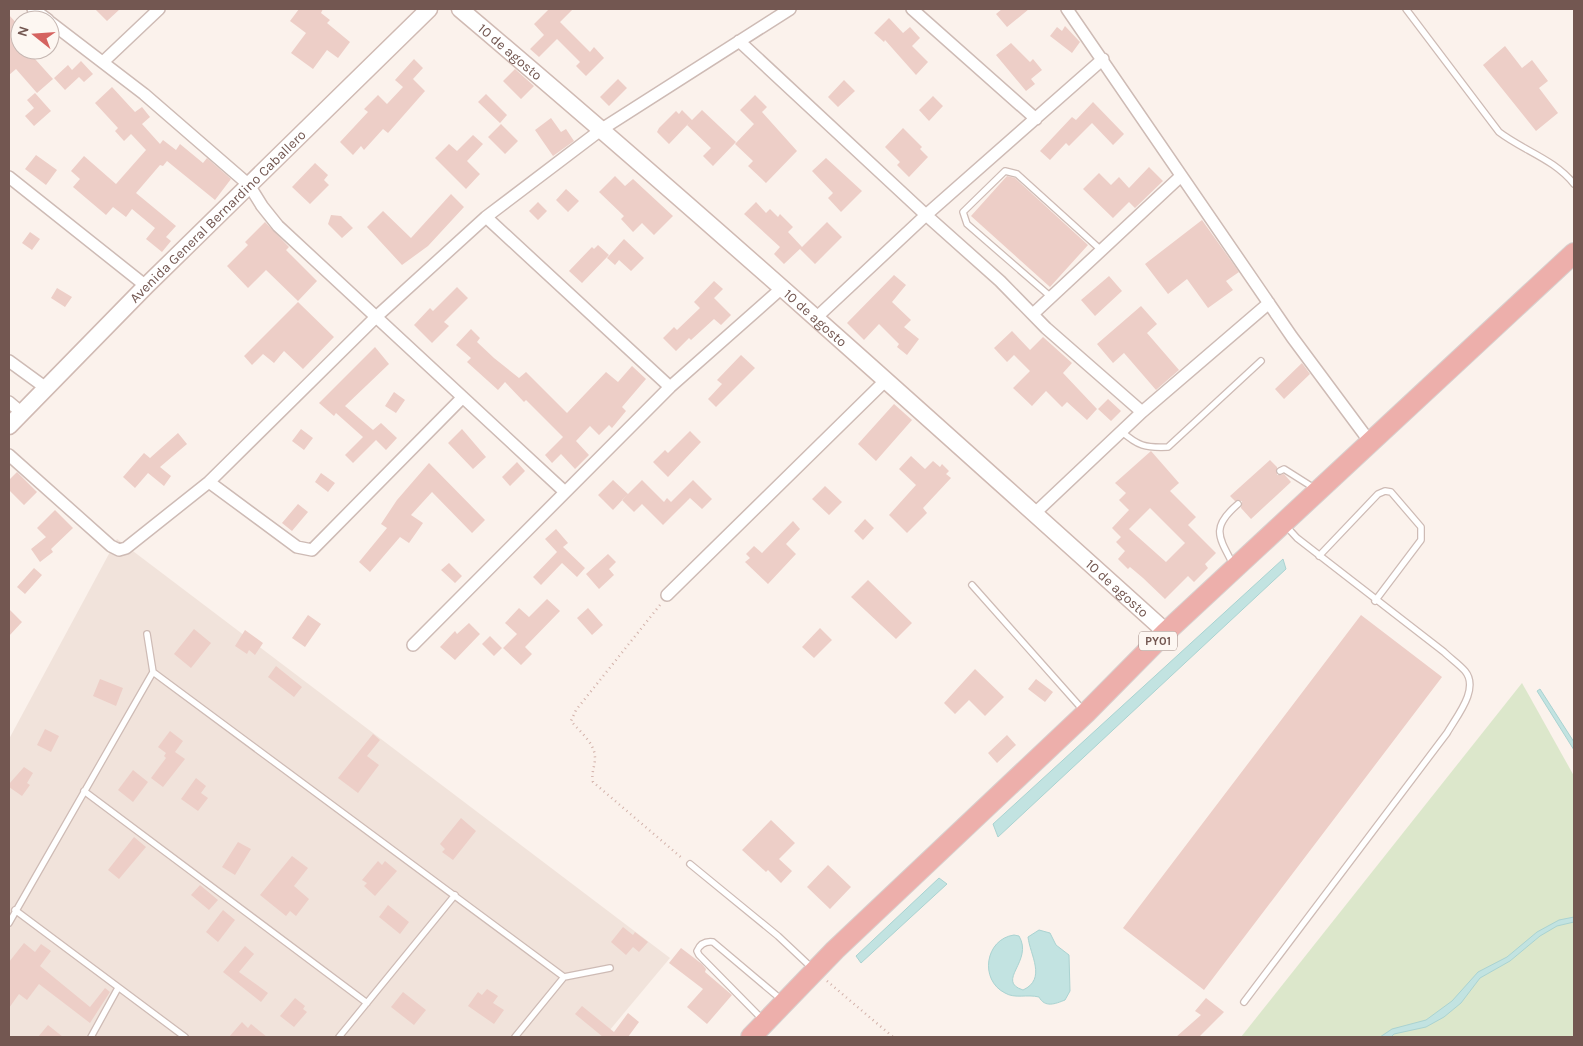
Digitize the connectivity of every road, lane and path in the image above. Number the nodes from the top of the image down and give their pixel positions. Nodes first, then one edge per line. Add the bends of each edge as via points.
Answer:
1 (159, 9) edge
2 (429, 9) edge
3 (460, 9) edge
4 (790, 9) edge
5 (912, 9) edge
6 (1067, 9) edge
7 (1406, 9) edge
8 (60, 29) edge
9 (739, 41) junction
10 (1103, 59) junction
11 (103, 62) junction
12 (1036, 119) junction
13 (602, 129) junction
14 (1181, 176) junction
15 (9, 177) edge
16 (1574, 184) edge
17 (249, 185) junction
18 (926, 215) junction
19 (486, 217) junction
20 (1101, 250) junction
21 (1574, 254) edge
22 (146, 286) junction
23 (782, 287) junction
24 (1051, 297) junction
25 (1269, 304) junction
26 (1032, 314) junction
27 (376, 317) junction
28 (817, 317) junction
29 (9, 361) edge
30 (1261, 362) dead end
31 (886, 380) junction
32 (670, 387) junction
33 (46, 388) junction
34 (462, 398) junction
35 (9, 402) edge
36 (1142, 412) junction
37 (22, 413) junction
38 (9, 426) edge
39 (1122, 431) junction
40 (1370, 442) junction
41 (9, 455) edge
42 (1280, 471) dead end
43 (209, 482) junction
44 (1318, 491) junction
45 (565, 492) junction
46 (1238, 504) dead end
47 (1035, 513) junction
48 (1284, 523) junction
49 (1319, 556) junction
50 (1235, 568) junction
51 (972, 586) dead end
52 (667, 595) joint
53 (1375, 600) junction
54 (1166, 632) junction
55 (147, 634) dead end
56 (413, 645) dead end
57 (153, 672) junction
58 (1086, 713) junction
59 (84, 791) junction
60 (690, 864) joint
61 (456, 895) junction
62 (16, 910) junction
63 (9, 923) edge
64 (610, 968) dead end
65 (815, 971) junction
66 (564, 976) junction
67 (118, 988) junction
68 (784, 1002) junction
69 (1244, 1002) dead end
70 (367, 1003) junction
71 (765, 1022) junction
72 (91, 1037) edge
73 (184, 1037) edge
74 (339, 1037) edge
75 (515, 1037) edge
76 (750, 1037) edge
77 (893, 1037) edge

1 - 11 street
2 - 17 street, Avenida General Bernardino Caballero
3 - 13 street, 10 de agosto
4 - 9 street
5 - 12 street
6 - 10 street
7 - 16 lane via 1499,132 1513,143 1549,160
8 - 11 street
9 - 13 street
9 - 18 street
10 - 12 street
10 - 14 street
11 - 17 street
12 - 18 street
13 - 19 street
13 - 23 street, 10 de agosto
14 - 20 street
14 - 25 street
15 - 22 street
17 - 22 street, Avenida General Bernardino Caballero
17 - 27 street via 278,226
18 - 26 street
18 - 28 street
19 - 27 street
19 - 32 street
20 - 24 street
20 - 24 lane via 1017,174 1005,171 963,212 963,216 967,224
21 - 40 highway, PY01
22 - 33 street, Avenida General Bernardino Caballero
23 - 28 street, 10 de agosto
23 - 32 street
24 - 26 street
25 - 36 street
25 - 40 street
26 - 36 street
27 - 34 street
27 - 43 street
28 - 31 street, 10 de agosto
29 - 33 street
30 - 39 lane via 1168,447 1136,444
31 - 47 street, 10 de agosto
31 - 52 street
32 - 45 street
33 - 37 street, Avenida General Bernardino Caballero
34 - 43 street via 312,550 297,547
34 - 45 street
35 - 37 street
36 - 39 street
37 - 38 street, Avenida General Bernardino Caballero
39 - 47 street
40 - 44 highway, PY01
41 - 43 street via 102,539 119,550 132,545
42 - 44 lane via 1292,472
44 - 48 highway, PY01
45 - 56 street
46 - 50 lane via 1224,516 1219,532
47 - 54 street, 10 de agosto
48 - 49 lane
48 - 50 highway, PY01
49 - 53 lane
49 - 53 lane via 1378,494 1391,492 1421,527 1421,540
50 - 54 highway, PY01
51 - 58 lane
52 - 60 path via 576,710 571,721 591,743 595,754 594,782
53 - 69 lane via 1466,672 1470,685 1466,700 1447,733
54 - 58 highway, PY01
55 - 57 lane
57 - 59 lane
57 - 61 lane
58 - 65 highway, PY01
59 - 62 lane
59 - 70 lane
60 - 65 lane via 778,936
61 - 66 lane
61 - 70 lane
62 - 63 lane
62 - 67 lane
64 - 66 lane
65 - 68 highway, PY01
65 - 77 path
66 - 75 lane
67 - 72 lane
67 - 73 lane
68 - 71 highway, PY01
68 - 71 lane via 712,942 700,946 699,956
70 - 74 lane
71 - 76 highway, PY01

